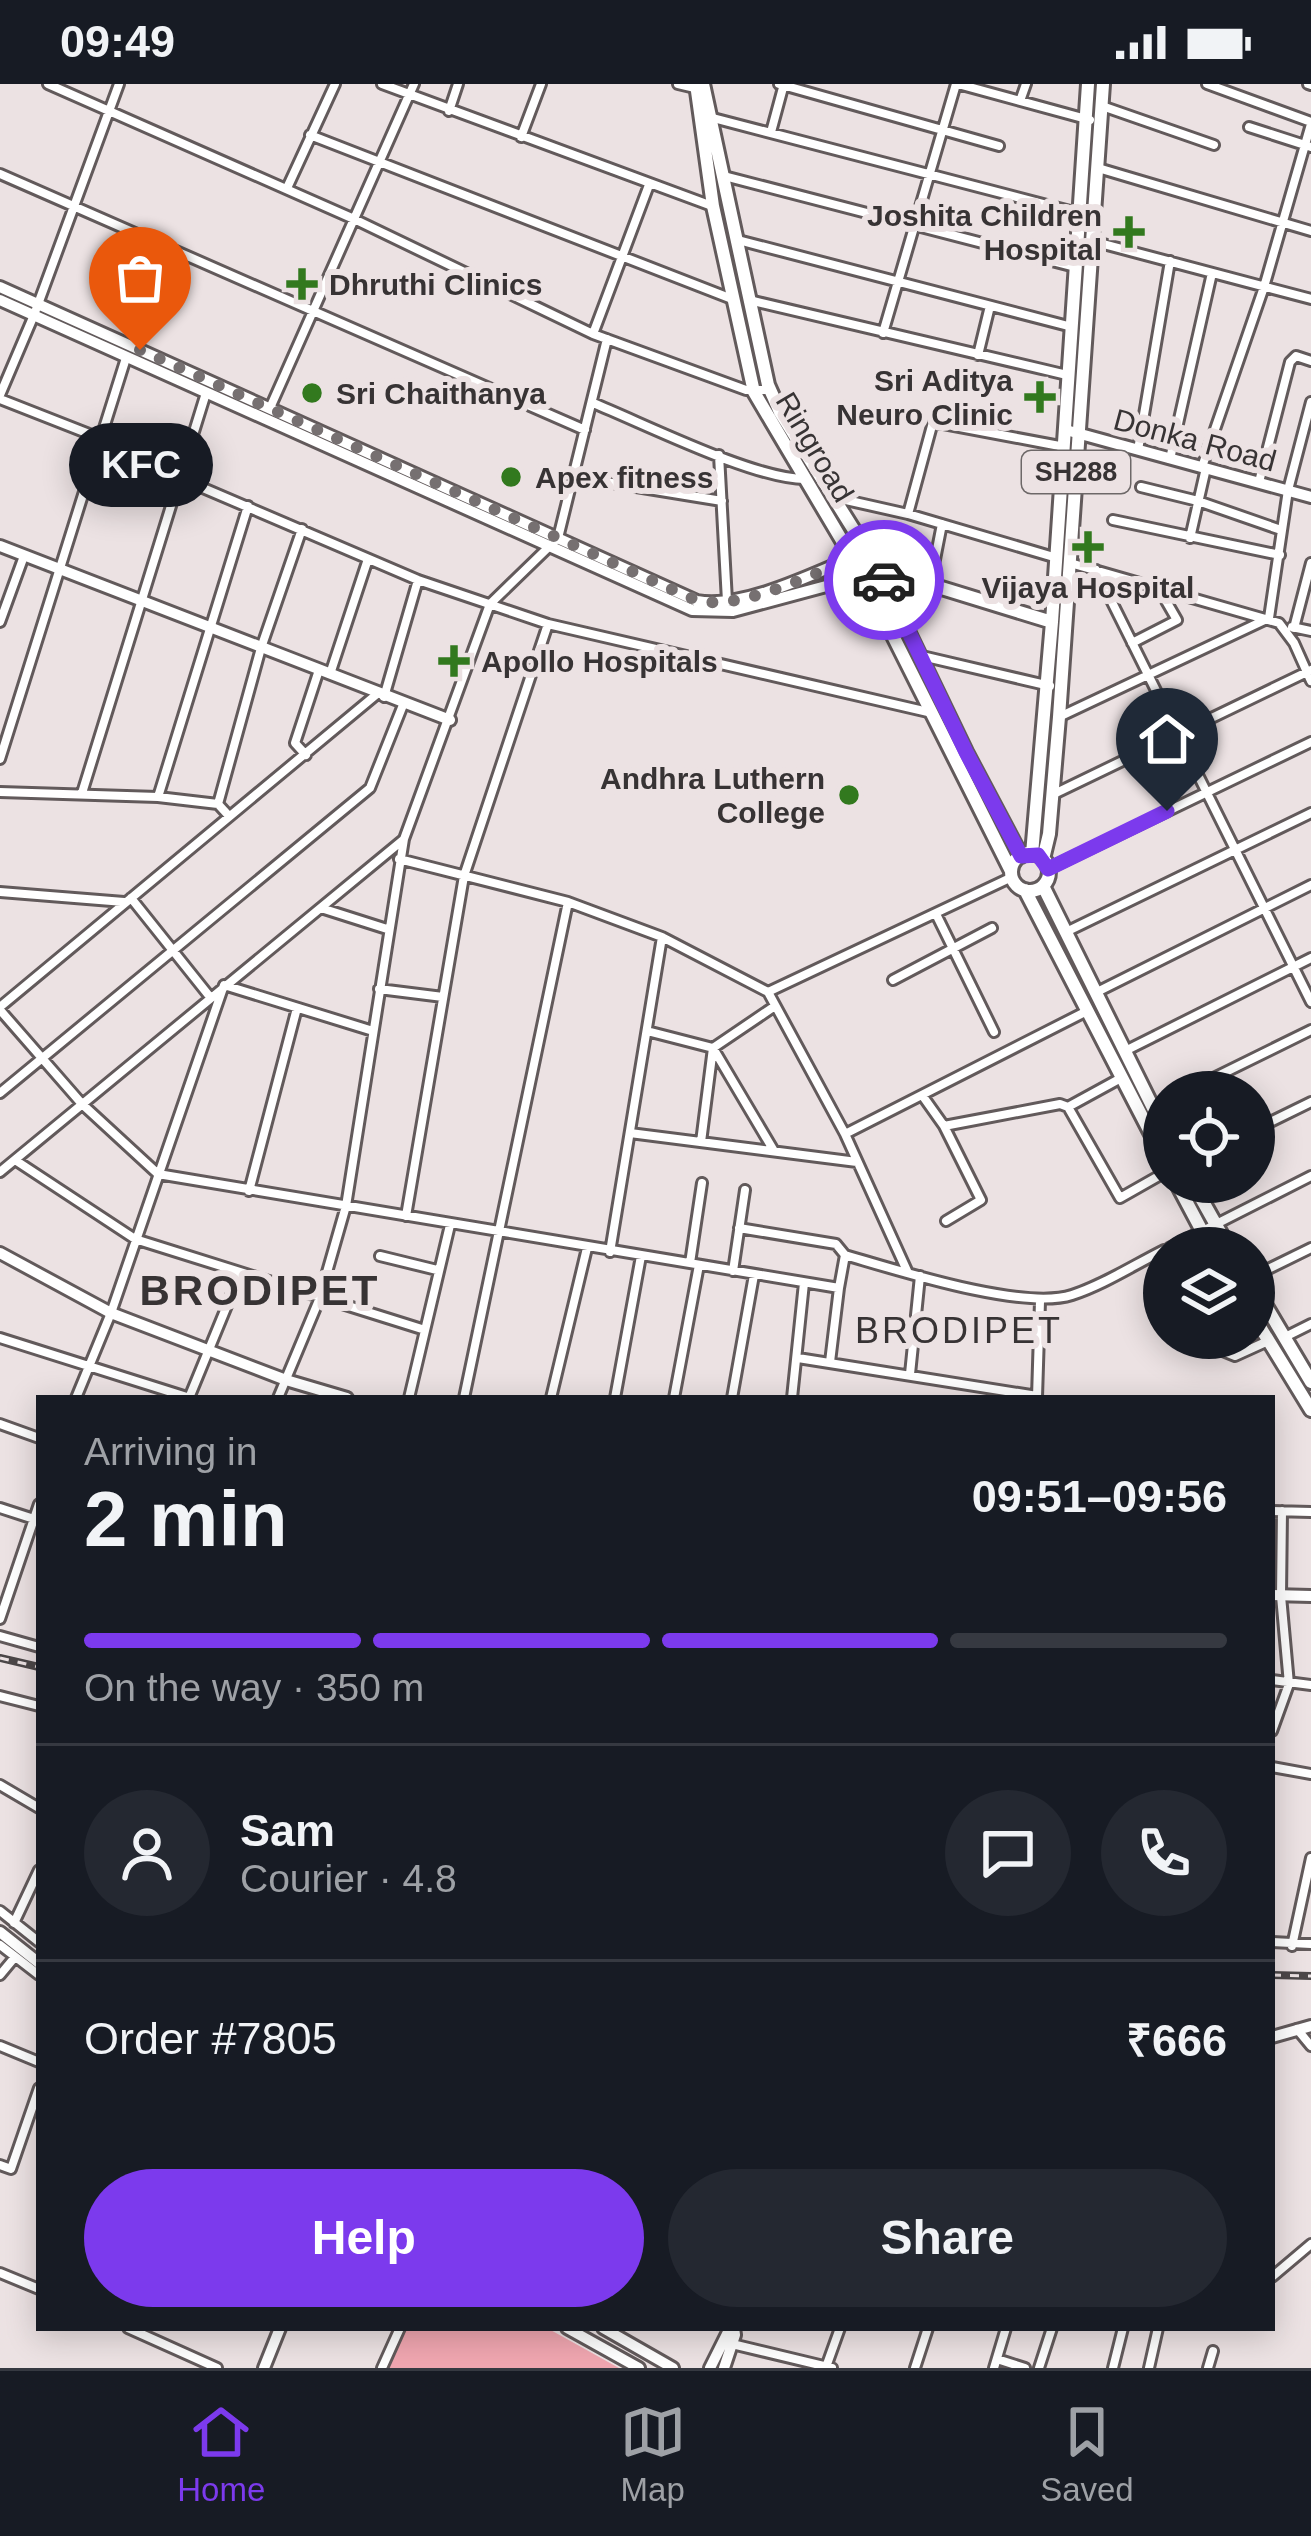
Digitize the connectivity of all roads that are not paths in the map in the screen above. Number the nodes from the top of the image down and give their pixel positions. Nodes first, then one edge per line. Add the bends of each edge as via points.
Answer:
1 (48, 84) edge
2 (119, 84) edge
3 (335, 84) edge
4 (382, 84) edge
5 (458, 84) edge
6 (541, 84) edge
7 (678, 84) edge
8 (782, 84) edge
9 (957, 84) edge
10 (1026, 84) edge
11 (1088, 84) edge
12 (1103, 84) edge
13 (1207, 84) edge
14 (698, 85) edge
15 (413, 89) edge
16 (1020, 101) junction
17 (109, 110) junction
18 (449, 111) junction
19 (1102, 113) junction
20 (713, 118) junction
21 (1085, 119) junction
22 (1311, 123) edge
23 (1249, 127) dead end
24 (944, 130) junction
25 (770, 132) junction
26 (310, 134) junction
27 (521, 137) junction
28 (1214, 145) dead end
29 (999, 146) dead end
30 (1308, 146) edge
31 (381, 163) junction
32 (1098, 168) junction
33 (0, 174) edge
34 (724, 176) junction
35 (929, 176) junction
36 (649, 185) junction
37 (287, 188) junction
38 (73, 204) junction
39 (713, 206) junction
40 (1080, 213) junction
41 (354, 218) junction
42 (916, 224) junction
43 (1282, 224) junction
44 (1311, 231) edge
45 (736, 239) junction
46 (1092, 241) junction
47 (622, 259) junction
48 (1170, 261) junction
49 (1076, 268) junction
50 (1212, 273) junction
51 (898, 280) junction
52 (0, 287) edge
53 (1264, 287) junction
54 (732, 299) junction
55 (1311, 299) edge
56 (0, 300) edge
57 (749, 300) junction
58 (990, 306) junction
59 (36, 309) junction
60 (314, 310) junction
61 (1072, 327) junction
62 (883, 333) junction
63 (593, 334) junction
64 (607, 339) junction
65 (978, 355) junction
66 (125, 358) junction
67 (1311, 361) edge
68 (1068, 375) junction
69 (770, 390) junction
70 (754, 392) junction
71 (206, 393) junction
72 (0, 397) edge
73 (1311, 402) edge
74 (593, 403) junction
75 (270, 408) junction
76 (585, 430) junction
77 (1072, 431) junction
78 (102, 439) junction
79 (1065, 447) junction
80 (1138, 450) junction
81 (719, 454) junction
82 (1169, 459) junction
83 (1204, 468) junction
84 (575, 477) junction
85 (806, 478) junction
86 (182, 479) junction
87 (1259, 482) junction
88 (1141, 487) dead end
89 (1288, 490) junction
90 (1311, 497) edge
91 (835, 498) junction
92 (722, 501) junction
93 (1198, 501) junction
94 (248, 506) junction
95 (908, 514) junction
96 (1113, 520) dead end
97 (942, 524) junction
98 (302, 530) junction
99 (1282, 530) junction
100 (1190, 538) junction
101 (555, 542) junction
102 (0, 546) edge
103 (868, 550) junction
104 (1280, 555) junction
105 (24, 556) junction
106 (853, 557) junction
107 (368, 559) junction
108 (1064, 561) junction
109 (1311, 562) edge
110 (60, 569) junction
111 (1096, 570) junction
112 (880, 572) junction
113 (863, 576) junction
114 (418, 580) junction
115 (930, 585) junction
116 (1158, 587) junction
117 (4, 598) edge
118 (728, 601) junction
119 (143, 602) junction
120 (490, 604) junction
121 (1269, 618) junction
122 (0, 622) edge
123 (1052, 622) junction
124 (1280, 623) junction
125 (548, 624) junction
126 (209, 627) junction
127 (1294, 628) junction
128 (1311, 631) edge
129 (1132, 644) junction
130 (261, 648) junction
131 (922, 656) junction
132 (324, 672) junction
133 (1310, 674) edge
134 (1148, 675) junction
135 (1054, 687) junction
136 (381, 695) junction
137 (403, 705) junction
138 (930, 712) junction
139 (1059, 717) junction
140 (450, 720) junction
141 (1178, 733) junction
142 (1311, 742) edge
143 (306, 755) junction
144 (0, 759) edge
145 (1207, 791) junction
146 (0, 792) edge
147 (82, 794) junction
148 (1053, 795) junction
149 (158, 797) junction
150 (218, 804) junction
151 (1311, 813) edge
152 (229, 816) junction
153 (404, 839) junction
154 (1235, 851) junction
155 (1036, 859) junction
156 (399, 860) junction
157 (1011, 874) junction
158 (464, 876) junction
159 (1311, 885) edge
160 (1043, 886) junction
161 (1025, 890) junction
162 (0, 892) edge
163 (129, 900) junction
164 (568, 902) junction
165 (1263, 907) junction
166 (320, 908) junction
167 (936, 914) junction
168 (992, 928) dead end
169 (387, 929) junction
170 (1065, 933) junction
171 (662, 937) junction
172 (952, 948) junction
173 (172, 949) junction
174 (1311, 958) edge
175 (1294, 966) junction
176 (893, 980) dead end
177 (224, 986) junction
178 (379, 989) junction
179 (768, 992) junction
180 (1094, 993) junction
181 (210, 998) junction
182 (443, 998) junction
183 (1311, 1002) edge
184 (775, 1005) junction
185 (297, 1008) junction
186 (0, 1009) edge
187 (1087, 1011) junction
188 (1311, 1030) edge
189 (374, 1031) junction
190 (647, 1031) junction
191 (994, 1032) dead end
192 (713, 1048) junction
193 (1123, 1052) junction
194 (45, 1059) junction
195 (1228, 1071) edge
196 (1120, 1078) junction
197 (1143, 1091) edge
198 (0, 1093) edge
199 (922, 1095) junction
200 (1143, 1100) edge
201 (1311, 1102) edge
202 (82, 1104) junction
203 (1068, 1107) junction
204 (1275, 1120) edge
205 (944, 1126) junction
206 (630, 1133) junction
207 (844, 1134) junction
208 (701, 1142) junction
209 (775, 1152) junction
210 (15, 1160) junction
211 (857, 1162) junction
212 (0, 1172) edge
213 (158, 1174) junction
214 (1311, 1176) edge
215 (702, 1183) dead end
216 (1143, 1185) edge
217 (746, 1190) dead end
218 (249, 1191) junction
219 (346, 1206) junction
220 (406, 1216) junction
221 (946, 1221) dead end
222 (450, 1226) junction
223 (1212, 1227) edge
224 (739, 1228) junction
225 (499, 1233) junction
226 (135, 1239) junction
227 (587, 1248) junction
228 (1311, 1248) edge
229 (610, 1252) junction
230 (0, 1253) edge
231 (844, 1255) junction
232 (380, 1256) dead end
233 (641, 1256) junction
234 (1143, 1260) edge
235 (694, 1264) junction
236 (1275, 1266) edge
237 (437, 1270) junction
238 (733, 1272) junction
239 (908, 1273) junction
240 (240, 1274) junction
241 (754, 1275) junction
242 (920, 1276) junction
243 (804, 1283) junction
244 (838, 1288) junction
245 (319, 1300) junction
246 (1040, 1300) junction
247 (111, 1313) junction
248 (1311, 1324) edge
249 (425, 1330) junction
250 (0, 1338) edge
251 (1276, 1339) junction
252 (208, 1349) junction
253 (798, 1358) junction
254 (830, 1362) junction
255 (86, 1367) junction
256 (910, 1374) junction
257 (286, 1380) junction
258 (1311, 1382) edge
259 (77, 1395) edge
260 (180, 1395) edge
261 (191, 1395) edge
262 (279, 1395) edge
263 (337, 1395) edge
264 (410, 1395) edge
265 (465, 1395) edge
266 (552, 1395) edge
267 (616, 1395) edge
268 (674, 1395) edge
269 (733, 1395) edge
270 (792, 1395) edge
271 (1026, 1395) edge
272 (1037, 1395) edge
273 (1311, 1410) edge
274 (0, 1424) edge
275 (36, 1437) edge
276 (0, 1508) edge
277 (1277, 1511) edge
278 (1311, 1512) edge
279 (36, 1513) edge
280 (34, 1519) junction
281 (1276, 1595) edge
282 (1311, 1596) edge
283 (0, 1618) edge
284 (0, 1636) edge
285 (36, 1645) edge
286 (1275, 1681) edge
287 (1289, 1684) junction
288 (1311, 1685) edge
289 (0, 1696) edge
290 (36, 1705) edge
291 (1275, 1723) edge
292 (1275, 1768) edge
293 (1311, 1774) edge
294 (0, 1785) edge
295 (36, 1806) edge
296 (1311, 1858) edge
297 (36, 1876) edge
298 (0, 1911) edge
299 (14, 1923) junction
300 (0, 1928) edge
301 (36, 1940) edge
302 (1275, 1943) edge
303 (1311, 1944) edge
304 (0, 1945) edge
305 (1292, 1946) junction
306 (15, 1957) junction
307 (36, 1957) edge
308 (36, 1973) edge
309 (0, 1976) edge
310 (1311, 2026) edge
311 (1296, 2029) junction
312 (1275, 2036) edge
313 (0, 2046) edge
314 (1311, 2046) edge
315 (36, 2061) edge
316 (36, 2097) edge
317 (0, 2165) edge
318 (1311, 2244) edge
319 (0, 2273) edge
320 (1275, 2274) edge
321 (36, 2288) edge
322 (135, 2331) edge
323 (279, 2331) edge
324 (399, 2331) edge
325 (571, 2331) edge
326 (608, 2331) edge
327 (730, 2331) edge
328 (732, 2331) edge
329 (839, 2331) edge
330 (927, 2331) edge
331 (1003, 2331) edge
332 (1051, 2331) edge
333 (1122, 2331) edge
334 (1157, 2331) edge
335 (732, 2344) junction
336 (1213, 2351) dead end
337 (658, 2364) edge
338 (996, 2364) edge
339 (828, 2367) edge
340 (217, 2368) edge
341 (264, 2368) edge
342 (382, 2368) edge
343 (639, 2368) edge
344 (673, 2368) edge
345 (710, 2368) edge
346 (724, 2368) edge
347 (915, 2368) edge
348 (1025, 2368) edge
349 (1040, 2368) edge
350 (1113, 2368) edge
351 (1149, 2368) edge
352 (1208, 2368) edge

1 - 17 street
2 - 17 street
3 - 26 street
4 - 15 street
5 - 18 street
6 - 27 street
7 - 14 street
8 - 24 street
8 - 25 street
9 - 16 street
9 - 24 street
10 - 16 street
11 - 21 main road, SH288
12 - 19 main road, SH288
13 - 22 street
14 - 20 main road, Ringroad
14 - 39 main road, Ringroad
15 - 18 street
15 - 31 street
16 - 21 street
17 - 37 street
17 - 38 street
18 - 27 street
19 - 21 street
19 - 28 street
19 - 32 main road, SH288
20 - 25 street
20 - 34 main road, Ringroad
21 - 40 main road, SH288
22 - 30 street
23 - 30 street
24 - 29 street
24 - 35 street
25 - 35 street
26 - 31 street
26 - 37 street
27 - 36 street
30 - 43 street
31 - 41 street
31 - 47 street
32 - 43 street
32 - 46 main road, SH288
33 - 38 street
34 - 42 street
34 - 45 main road, Ringroad
35 - 40 street
35 - 42 street
36 - 39 street
36 - 47 street
37 - 41 street
38 - 59 street
38 - 60 street
39 - 54 main road, Ringroad
40 - 49 main road, SH288
41 - 60 street
41 - 63 street
42 - 49 street
42 - 51 street
43 - 44 street
43 - 53 street
45 - 51 street
45 - 57 main road, Ringroad
46 - 48 street
46 - 77 main road, SH288
47 - 54 street
47 - 63 street
48 - 50 street
48 - 80 street
49 - 61 main road, SH288
50 - 53 street
50 - 82 street
51 - 58 street
51 - 62 street
52 - 59 main road
53 - 55 street
53 - 83 street
54 - 70 main road, Ringroad
56 - 59 main road
57 - 62 street
57 - 69 main road, Ringroad
58 - 61 street
58 - 65 street
59 - 66 main road
59 - 72 street
59 - 75 main road
60 - 75 street
60 - 76 street
61 - 68 main road, SH288
62 - 65 street
63 - 64 street
64 - 70 street
64 - 74 street
65 - 68 street
66 - 71 main road
66 - 78 street
67 - 87 street via 1290,362
68 - 77 main road, SH288
69 - 70 street
69 - 91 main road, Ringroad
70 - 85 main road, Ringroad
71 - 86 street
71 - 101 main road
72 - 78 street
73 - 89 street
74 - 76 street
74 - 81 street
75 - 101 main road
76 - 84 street
77 - 79 main road, SH288
77 - 80 main road, Donka Road
77 - 108 main road, SH288
78 - 110 street
79 - 95 street via 933,422
79 - 108 main road, SH288
80 - 82 main road, Donka Road
81 - 85 street
81 - 92 street
82 - 83 main road, Donka Road
83 - 87 main road, Donka Road
83 - 93 street
84 - 92 street
84 - 101 street
85 - 106 main road, Ringroad
86 - 94 street
86 - 119 street
87 - 89 main road, Donka Road
88 - 93 street
89 - 90 main road, Donka Road
89 - 99 street
91 - 95 street
91 - 103 main road, Ringroad
92 - 118 street
93 - 99 street
93 - 100 street
94 - 98 street
94 - 126 street
95 - 97 street
96 - 100 street
97 - 108 street
97 - 115 street
98 - 107 street
98 - 130 street
99 - 104 street
100 - 104 street
101 - 113 main road via 704,613
101 - 118 main road via 698,601
101 - 120 street
102 - 105 main road
103 - 106 main road
103 - 112 main road, Ringroad
104 - 121 street
105 - 110 main road
105 - 117 street
106 - 113 main road, Ringroad
106 - 118 main road
107 - 114 street
107 - 132 street
108 - 111 street
108 - 123 main road, SH288
108 - 135 main road, SH288
109 - 127 street
110 - 119 main road
110 - 144 street
111 - 116 street
111 - 129 street
112 - 113 main road
112 - 115 main road
112 - 131 main road, Ringroad
113 - 138 main road, Ringroad
114 - 120 street
114 - 136 street
115 - 123 main road
116 - 121 street
116 - 129 street via 1177,620
117 - 122 street
119 - 126 main road
119 - 147 street
120 - 125 street
120 - 140 street
121 - 124 street
121 - 134 street
123 - 135 main road, SH288
124 - 127 street
124 - 133 street
125 - 138 street
125 - 158 street
126 - 130 main road
126 - 149 street
127 - 128 street
129 - 134 street
130 - 132 main road
130 - 150 street
131 - 135 street
131 - 155 main road, Ringroad via 966,752
132 - 136 main road
132 - 143 street via 295,743
133 - 141 street
134 - 139 street
134 - 141 street
135 - 139 main road, SH288
135 - 155 main road, SH288
136 - 137 main road
136 - 143 street
137 - 140 main road
137 - 173 street via 370,788
138 - 157 main road, Ringroad
139 - 148 main road, SH288
140 - 153 street
141 - 145 street
141 - 148 street
142 - 145 street
143 - 152 street
145 - 154 street
145 - 155 street
146 - 147 street
147 - 149 street
148 - 155 main road, SH288
149 - 150 street
150 - 152 street
151 - 154 street
152 - 163 street
153 - 156 street
153 - 166 street
154 - 165 street
154 - 170 street
155 - 157 main road, SH288
155 - 160 main road, SH288
156 - 158 street
156 - 169 street
157 - 161 main road, Ringroad
157 - 167 street
158 - 164 street
158 - 182 street
159 - 165 street
160 - 161 main road
160 - 170 main road
161 - 187 main road, Ringroad
162 - 163 street
163 - 173 street
163 - 186 street
164 - 171 street
164 - 225 street
165 - 175 street
165 - 180 street
166 - 169 street
166 - 177 street
167 - 172 street
167 - 179 street
168 - 172 street
169 - 178 street
170 - 180 main road
171 - 179 street
171 - 190 street
172 - 176 street
172 - 191 street
173 - 181 street
173 - 194 street
174 - 175 street
175 - 183 street
175 - 193 street
177 - 181 street
177 - 185 street
177 - 213 street
178 - 182 street
178 - 189 street
179 - 184 street
180 - 193 main road
181 - 202 street
182 - 220 street
184 - 192 street
184 - 207 street
185 - 189 street
185 - 218 street
186 - 194 street
187 - 196 main road, Ringroad
187 - 199 street
188 - 195 street
189 - 219 street
190 - 192 street
190 - 206 street
192 - 208 street
192 - 209 street
193 - 197 main road
194 - 198 street
194 - 202 street
196 - 200 main road, Ringroad
196 - 203 street
199 - 205 street
199 - 207 street
201 - 204 street
202 - 210 street
202 - 213 street
203 - 205 street
203 - 216 street via 1120,1198
205 - 221 street via 981,1200
206 - 208 street
206 - 229 street
207 - 211 street
208 - 209 street
209 - 211 street
210 - 212 street
210 - 226 street
211 - 239 street
213 - 218 street
213 - 226 street
214 - 223 street
215 - 235 street
217 - 224 street
218 - 219 street
219 - 220 street
219 - 245 street
220 - 222 street
222 - 225 street
222 - 237 street
224 - 231 street via 836,1244
224 - 238 street
225 - 227 street
225 - 265 street
226 - 240 street
226 - 247 street
227 - 229 street
227 - 266 street
228 - 236 street
229 - 233 street
230 - 247 main road
231 - 239 street
231 - 244 street
232 - 237 street
233 - 235 street
233 - 267 street
234 - 246 street via 1072,1295
235 - 238 street
235 - 268 street
237 - 249 street
238 - 241 street
239 - 242 street
240 - 245 street
240 - 252 street
241 - 243 street
241 - 269 street
242 - 246 street
242 - 256 street
243 - 244 street
243 - 253 street
244 - 254 street
245 - 249 street
245 - 257 street
246 - 272 street
247 - 252 main road
247 - 255 street
248 - 251 street
249 - 264 street
250 - 255 street
251 - 258 main road
251 - 273 main road
252 - 257 main road
252 - 261 street
253 - 254 street
253 - 270 street
254 - 256 street
255 - 259 street
255 - 260 street
256 - 271 street
257 - 262 street
257 - 263 main road
274 - 275 street
276 - 280 street
277 - 278 street
277 - 281 street
279 - 280 street
280 - 283 street
281 - 282 main road
281 - 287 street
284 - 285 street
286 - 287 street
287 - 288 street
287 - 291 street
289 - 290 street
292 - 293 street
294 - 295 street
296 - 305 street
297 - 299 street
298 - 299 street
299 - 301 street
300 - 307 main road
302 - 305 street
303 - 305 street
304 - 306 street
306 - 308 street
306 - 309 street
310 - 311 main road
311 - 312 main road
311 - 314 street
313 - 315 street
316 - 317 street via 11,2169
318 - 320 street
319 - 321 street
322 - 340 street
323 - 341 main road
324 - 342 street
325 - 343 main road
326 - 337 main road
327 - 345 main road
328 - 335 main road
329 - 339 street
330 - 347 street
331 - 338 street
332 - 349 street
333 - 350 street
334 - 351 street
335 - 339 street
335 - 346 main road
336 - 352 street
337 - 344 main road
338 - 348 street

